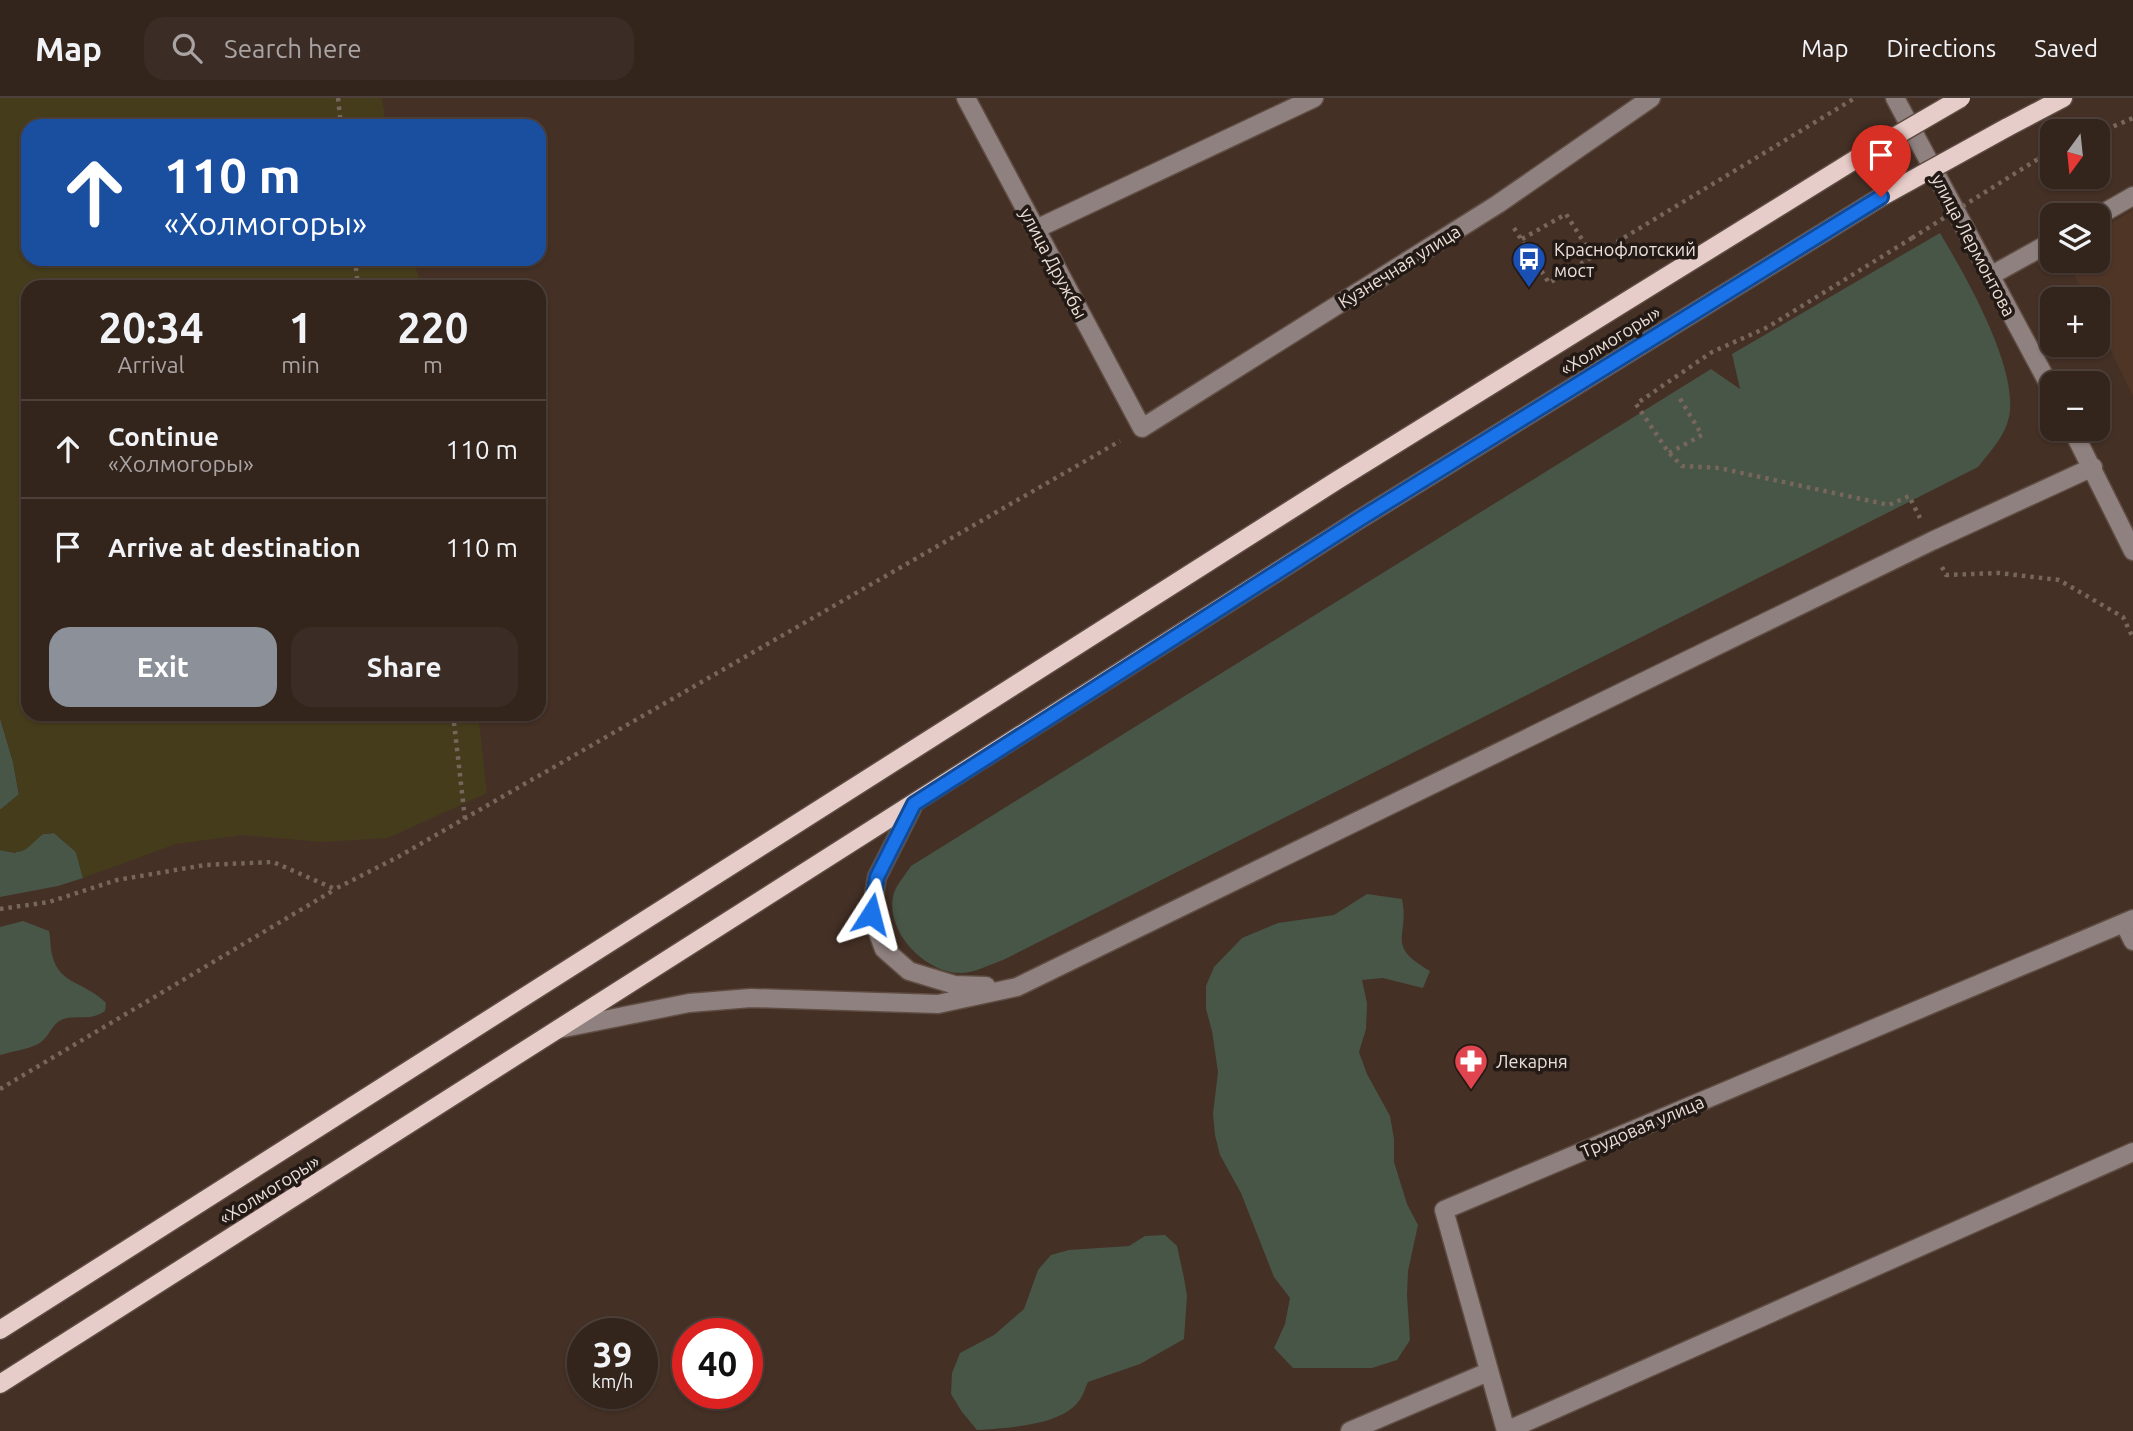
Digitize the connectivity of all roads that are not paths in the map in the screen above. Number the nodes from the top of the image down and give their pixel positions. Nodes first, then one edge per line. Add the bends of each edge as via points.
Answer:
1 (966, 98) edge
2 (1314, 98) edge
3 (1651, 98) edge
4 (1895, 98) edge
5 (1961, 98) edge
6 (2063, 98) edge
7 (2133, 196) edge
8 (2110, 209) edge
9 (1037, 229) junction
10 (2040, 248) edge
11 (1990, 276) junction
12 (2042, 371) edge
13 (1142, 428) joint
14 (2079, 441) edge
15 (2093, 467) junction
16 (2133, 551) edge
17 (914, 804) junction
18 (2129, 921) edge
19 (2133, 941) edge
20 (1017, 987) junction
21 (559, 1029) junction
22 (2133, 1152) edge
23 (0, 1330) edge
24 (1488, 1372) junction
25 (0, 1384) edge
26 (1350, 1431) edge
27 (1506, 1431) edge

1 - 9 street, улица Дружбы
2 - 9 street
3 - 13 street, Кузнечная улица via 1498,204
4 - 11 street, улица Лермонтова
5 - 23 main road, «Холмогоры», bridge via 1336,481
6 - 17 main road, «Холмогоры», bridge via 1881,197 1360,519
7 - 8 street
9 - 13 street, улица Дружбы
10 - 11 street
11 - 12 street, улица Лермонтова
14 - 15 street
15 - 16 street
15 - 20 street
17 - 20 street via 877,877 871,914 884,949 909,971 955,985
17 - 21 main road, «Холмогоры»
18 - 19 street
18 - 24 street, Трудовая улица via 1444,1210
20 - 21 street via 938,1003 751,998 689,1003
21 - 25 main road, «Холмогоры»
22 - 27 street
24 - 26 street
24 - 27 street

